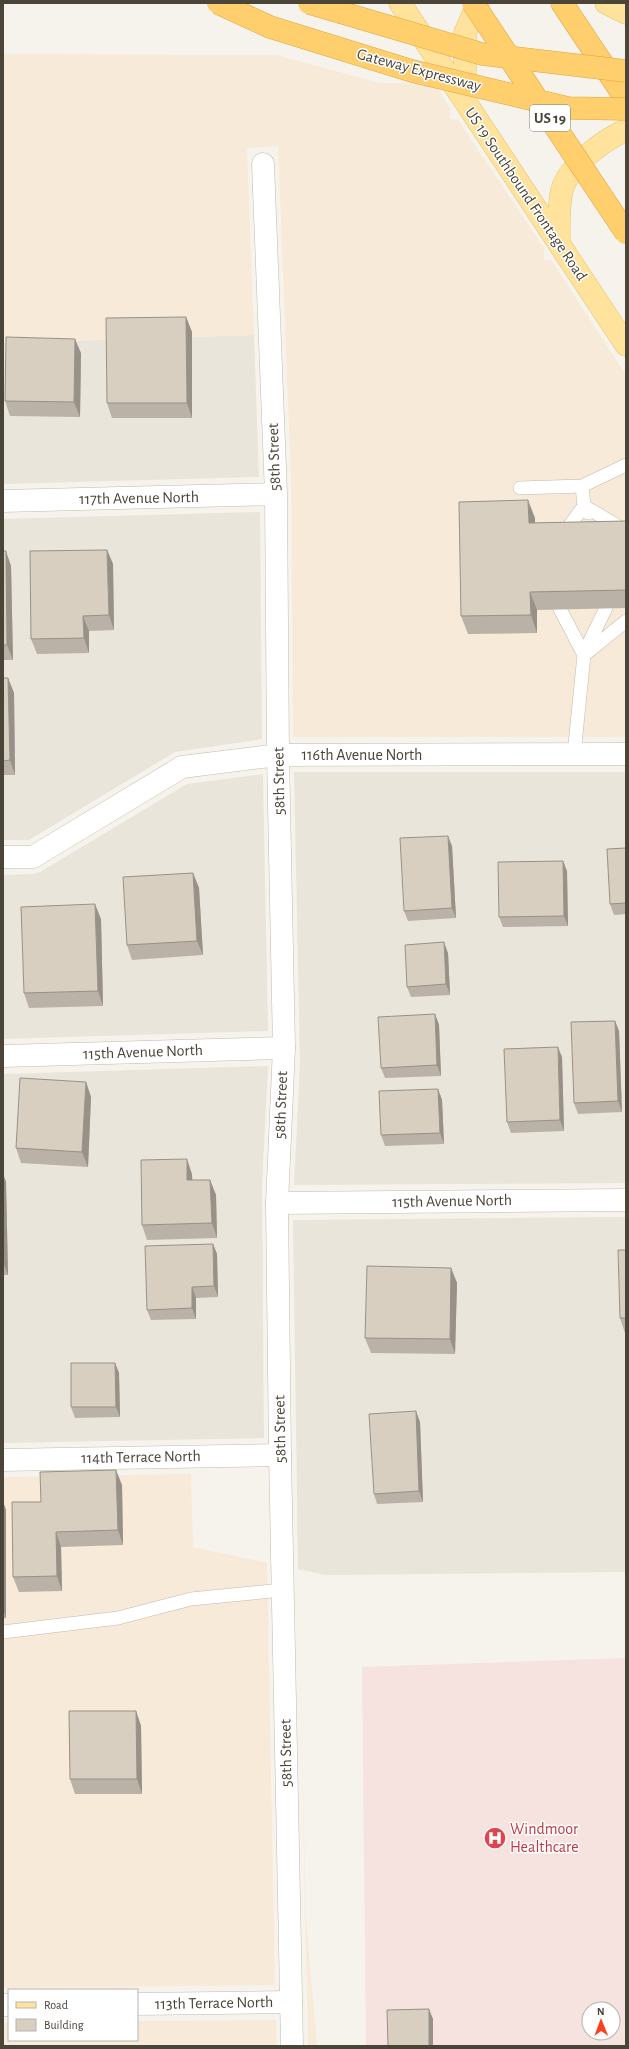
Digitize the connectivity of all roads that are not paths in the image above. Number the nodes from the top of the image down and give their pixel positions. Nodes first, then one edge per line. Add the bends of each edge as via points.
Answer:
1 (218, 3) edge
2 (309, 3) edge
3 (400, 3) edge
4 (473, 3) edge
5 (478, 3) edge
6 (562, 3) edge
7 (606, 3) edge
8 (626, 13) edge
9 (626, 71) edge
10 (626, 100) edge
11 (466, 102) junction
12 (626, 108) edge
13 (626, 130) edge
14 (263, 164) dead end
15 (626, 233) edge
16 (559, 242) junction
17 (626, 345) edge
18 (626, 465) edge
19 (582, 486) junction
20 (520, 488) dead end
21 (276, 494) junction
22 (3, 501) edge
23 (584, 506) junction
24 (598, 529) edge
25 (626, 531) edge
26 (558, 541) edge
27 (606, 608) edge
28 (560, 609) edge
29 (626, 621) edge
30 (584, 655) junction
31 (574, 754) junction
32 (626, 754) edge
33 (278, 755) junction
34 (3, 857) edge
35 (284, 1048) junction
36 (3, 1056) edge
37 (626, 1200) edge
38 (277, 1203) junction
39 (280, 1455) junction
40 (3, 1460) edge
41 (283, 1590) junction
42 (3, 1632) edge
43 (291, 2002) junction
44 (138, 2004) edge
45 (292, 2046) edge

1 - 12 highway, Gateway Expressway, bridge via 270,27 412,71 568,108
2 - 9 highway, Gateway Expressway, bridge via 482,54
3 - 11 main road, US 19 Southbound Frontage Road
4 - 15 highway, US 19, bridge
5 - 11 main road via 465,33
6 - 10 highway
7 - 8 main road
11 - 16 main road, US 19 Southbound Frontage Road
13 - 16 main road via 593,149 575,168 562,188 558,211
14 - 21 street, 58th Street
16 - 17 main road, US 19 Southbound Frontage Road
18 - 19 lane
19 - 20 lane
19 - 23 lane
21 - 22 street, 117th Avenue North
21 - 33 street, 58th Street
23 - 24 lane
23 - 25 lane
23 - 26 lane
27 - 30 lane
28 - 30 lane
29 - 30 lane
30 - 31 lane
31 - 32 street, 116th Avenue North
31 - 33 street, 116th Avenue North
33 - 34 street, 116th Avenue North via 182,767 33,857
33 - 35 street, 58th Street
35 - 36 street, 115th Avenue North
35 - 38 street, 58th Street
37 - 38 street, 115th Avenue North
38 - 39 street, 58th Street
39 - 40 street, 114th Terrace North
39 - 41 street, 58th Street
41 - 42 lane via 191,1599 118,1618
41 - 43 street, 58th Street
43 - 44 street, 113th Terrace North
43 - 45 street, 58th Street

